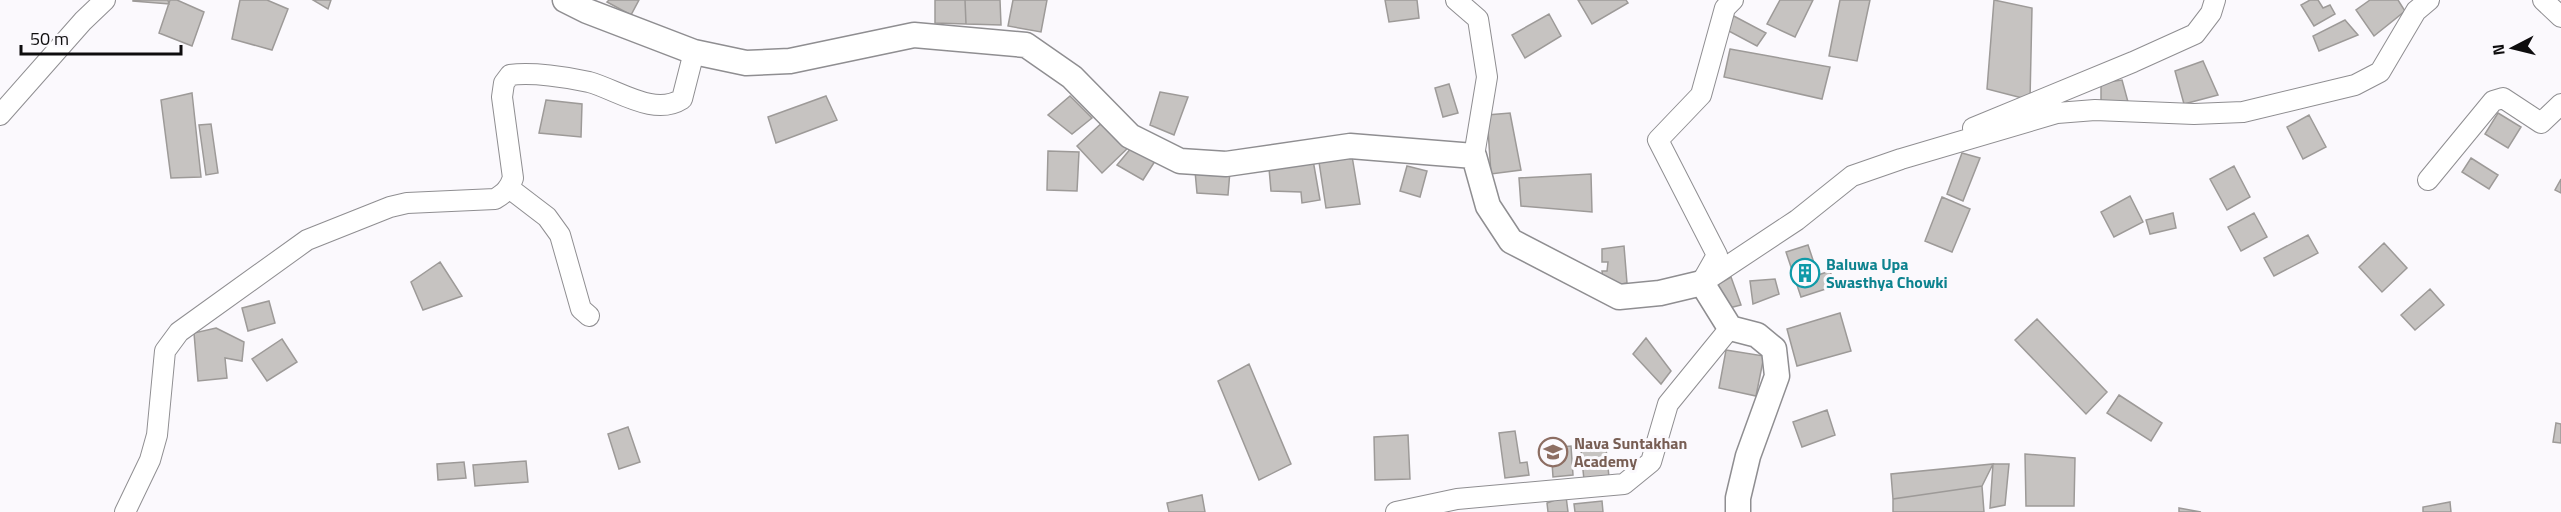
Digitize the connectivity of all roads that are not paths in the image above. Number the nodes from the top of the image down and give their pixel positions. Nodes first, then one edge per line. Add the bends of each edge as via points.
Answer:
1 (105, 0) edge
2 (565, 0) edge
3 (1456, 0) edge
4 (1733, 0) edge
5 (2215, 0) edge
6 (2429, 0) edge
7 (2543, 0) edge
8 (2561, 17) edge
9 (694, 52) junction
10 (2561, 104) edge
11 (0, 114) edge
12 (1946, 147) junction
13 (1474, 156) junction
14 (2428, 180) dead end
15 (509, 188) junction
16 (1702, 283) junction
17 (589, 316) dead end
18 (1730, 328) junction
19 (125, 512) edge
20 (1396, 512) edge
21 (1738, 512) edge

1 - 11 street
2 - 9 street
3 - 13 street via 1478,19 1486,77
4 - 16 street via 1725,8 1701,95 1658,140 1717,255
5 - 12 street via 2211,13 2195,33 1980,124
6 - 12 street via 2416,11 2380,72 2355,85 2243,112 2057,113
7 - 8 street
9 - 13 street via 746,63 790,61 914,35 1026,45 1072,77 1130,136 1180,161 1226,164 1350,146
9 - 15 street via 682,99 673,105 633,99 589,82 523,73 510,75 504,82 502,97 513,178
10 - 14 street via 2541,123 2503,98 2493,101
12 - 16 street via 1852,176 1797,220
13 - 16 street via 1488,206 1511,242 1619,297 1660,294
15 - 17 street via 547,217 560,235 575,293 581,309
15 - 19 street via 495,199 418,201 390,207 307,240 179,332 165,351 157,435 150,460
16 - 18 street
18 - 20 street via 1668,404 1651,462 1624,484 1457,499
18 - 21 street via 1757,334 1774,349 1777,376 1748,456

